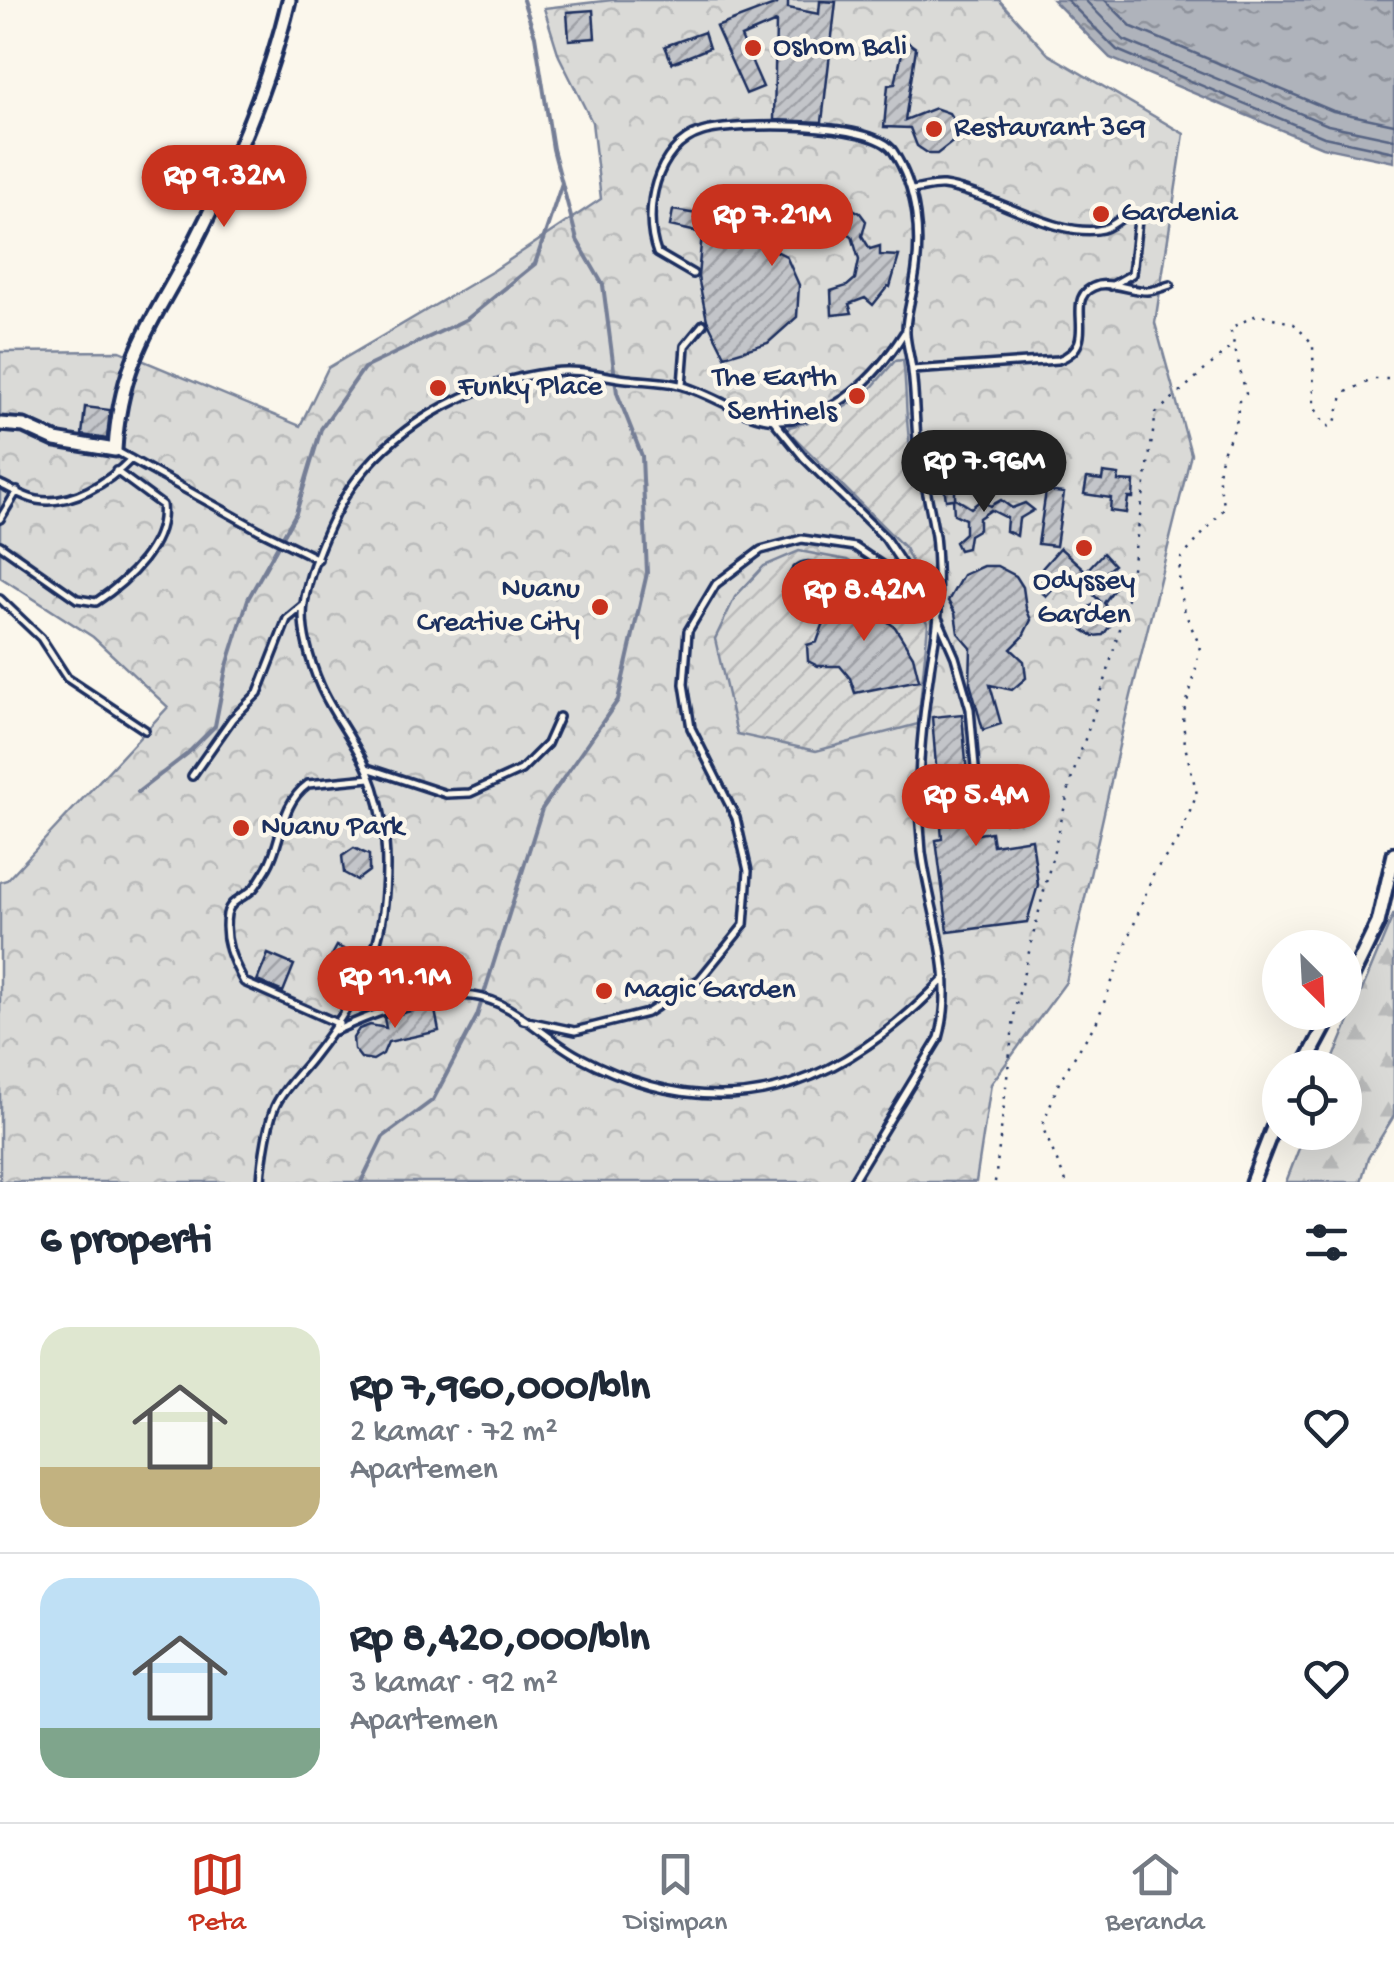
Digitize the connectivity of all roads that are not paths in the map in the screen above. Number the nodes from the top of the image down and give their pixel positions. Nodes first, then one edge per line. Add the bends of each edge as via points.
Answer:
1 (288, 0) edge
2 (912, 190) junction
3 (694, 274) dead end
4 (1110, 286) junction
5 (1170, 286) dead end
6 (702, 324) dead end
7 (905, 330) junction
8 (912, 370) junction
9 (682, 385) junction
10 (772, 419) junction
11 (0, 424) edge
12 (115, 450) junction
13 (132, 458) junction
14 (116, 471) junction
15 (0, 484) edge
16 (18, 492) junction
17 (0, 519) edge
18 (0, 545) edge
19 (318, 559) junction
20 (919, 590) junction
21 (0, 599) edge
22 (304, 606) junction
23 (938, 618) junction
24 (559, 717) dead end
25 (145, 730) dead end
26 (367, 768) junction
27 (192, 776) dead end
28 (370, 778) junction
29 (980, 814) dead end
30 (1394, 854) edge
31 (1362, 956) edge
32 (944, 978) junction
33 (524, 1020) junction
34 (339, 1024) junction
35 (331, 1032) junction
36 (1264, 1150) edge
37 (261, 1182) edge
38 (852, 1182) edge
39 (1252, 1182) edge

1 - 12 street via 244,138 138,344 120,402
2 - 3 lane via 891,148 873,138 773,125 699,132 672,152 648,211 657,253
2 - 4 lane via 940,186 1086,231 1107,228 1130,212 1138,220 1132,274
2 - 7 lane via 916,272
4 - 5 lane
4 - 8 lane via 1086,294 1073,355
6 - 9 lane via 685,346
7 - 8 lane
7 - 10 lane via 862,388 807,415
8 - 23 lane via 936,540
9 - 10 lane
9 - 19 lane via 554,371 471,392 394,441 356,480
10 - 20 lane via 885,538
11 - 12 street
12 - 13 lane
13 - 14 lane
13 - 19 lane
14 - 16 lane via 74,497 38,500
14 - 18 lane via 162,504 164,523 135,569 96,602 77,598
15 - 16 lane
16 - 17 lane
19 - 22 lane
20 - 23 lane
20 - 33 lane via 855,547 802,539 761,550 716,584 688,631 684,684 691,728 736,818 748,871 744,924 700,979 647,1014 575,1031
21 - 25 lane via 41,638 67,678
22 - 26 lane via 309,656
22 - 27 lane via 286,620 258,692
23 - 29 lane via 970,709
23 - 32 lane via 919,792
24 - 26 lane via 547,744 520,770 470,793 446,794
26 - 28 lane
28 - 34 lane via 388,860 383,916 367,974
28 - 34 lane via 300,790 286,810 270,862 228,911 226,942 244,982
30 - 31 street via 1378,923
32 - 33 lane via 908,1016 826,1072 728,1096 682,1094 612,1074
32 - 38 lane via 939,1038
33 - 35 lane via 472,996 411,1002
34 - 35 lane
35 - 37 lane via 276,1103
36 - 39 street

